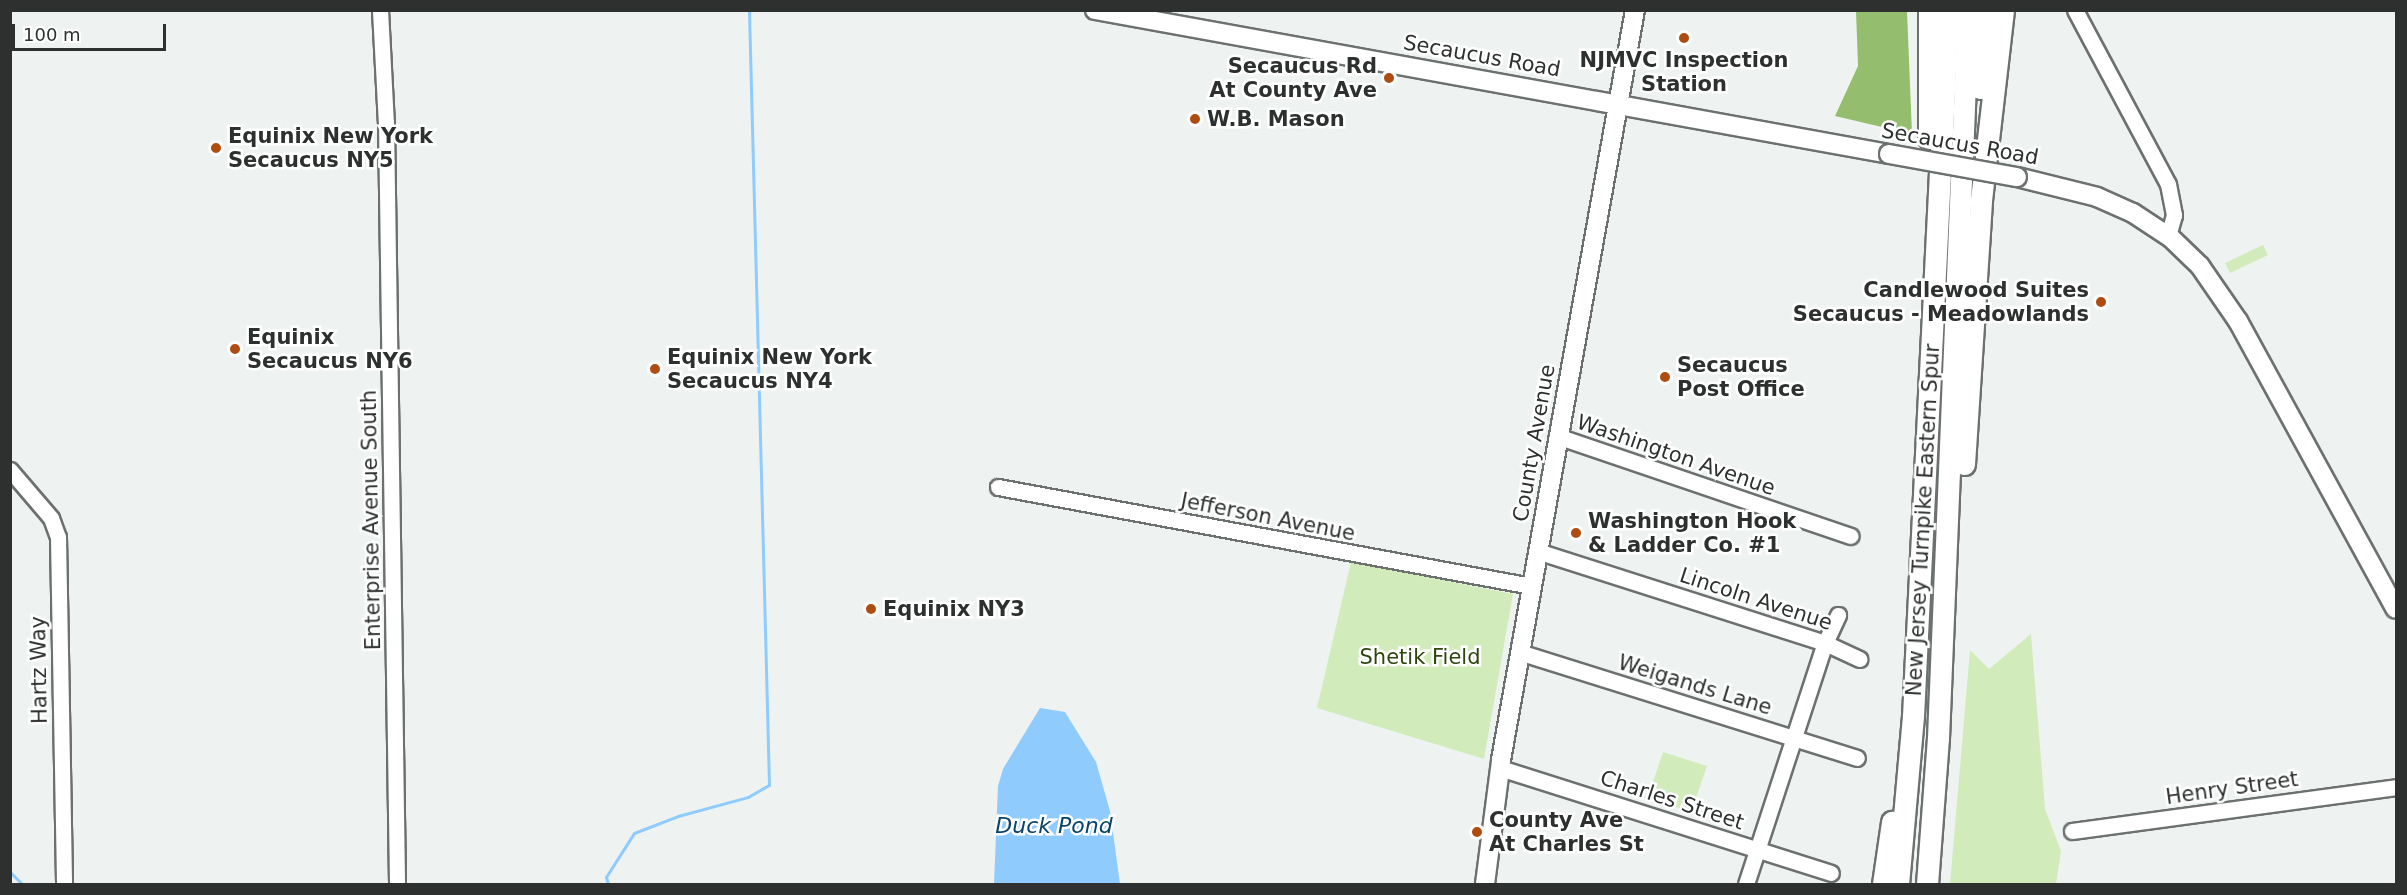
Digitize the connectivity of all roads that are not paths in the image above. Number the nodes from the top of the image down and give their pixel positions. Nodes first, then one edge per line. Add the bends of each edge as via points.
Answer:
1 (380, 10) edge
2 (1095, 10) edge
3 (1635, 10) edge
4 (1929, 10) edge
5 (1948, 10) edge
6 (1968, 10) edge
7 (1986, 10) edge
8 (2003, 10) edge
9 (2075, 10) edge
10 (1618, 104) junction
11 (2168, 236) junction
12 (1938, 249) junction
13 (1957, 300) junction
14 (1557, 436) junction
15 (10, 470) edge
16 (999, 487) dead end
17 (1850, 536) dead end
18 (1537, 551) junction
19 (1945, 583) junction
20 (1531, 586) junction
21 (2397, 609) edge
22 (1838, 615) dead end
23 (1825, 643) junction
24 (1519, 652) junction
25 (1859, 659) dead end
26 (1912, 716) junction
27 (1794, 738) junction
28 (1857, 758) dead end
29 (1500, 768) junction
30 (2397, 787) edge
31 (2072, 831) dead end
32 (1756, 850) junction
33 (1831, 873) dead end
34 (64, 885) edge
35 (397, 885) edge
36 (1485, 885) edge
37 (1746, 885) edge
38 (1883, 885) edge
39 (1898, 885) edge
40 (1927, 885) edge

1 - 35 street, Enterprise Avenue South via 387,135
2 - 10 main road, Secaucus Road
3 - 10 main road, County Avenue
4 - 12 highway via 1929,179
5 - 12 highway, New Jersey Turnpike Eastern Spur
6 - 13 highway, New Jersey Turnpike Eastern Spur
7 - 13 highway via 1968,240
8 - 19 highway via 1983,175 1960,507
9 - 11 street via 2168,184 2174,216
10 - 11 main road, Secaucus Road, bridge via 2017,177 2097,197 2133,213
10 - 14 main road, County Avenue
11 - 21 main road, Secaucus Road via 2221,292
12 - 26 highway, New Jersey Turnpike Eastern Spur
13 - 19 highway, New Jersey Turnpike Eastern Spur
14 - 17 street, Washington Avenue
14 - 18 main road, County Avenue
15 - 34 street, Hartz Way via 51,518 58,537
16 - 20 street, Jefferson Avenue
18 - 20 main road, County Avenue
18 - 23 street, Lincoln Avenue
19 - 40 highway, New Jersey Turnpike Eastern Spur
20 - 24 main road, County Avenue
22 - 23 street
23 - 25 street, Lincoln Avenue
23 - 27 street
24 - 27 street, Weigands Lane
24 - 29 main road, County Avenue
26 - 38 highway
26 - 39 highway, New Jersey Turnpike Eastern Spur
27 - 28 street, Weigands Lane
27 - 32 street
29 - 32 street, Charles Street
29 - 36 main road, County Avenue
30 - 31 street, Henry Street
32 - 33 street, Charles Street
32 - 37 street

